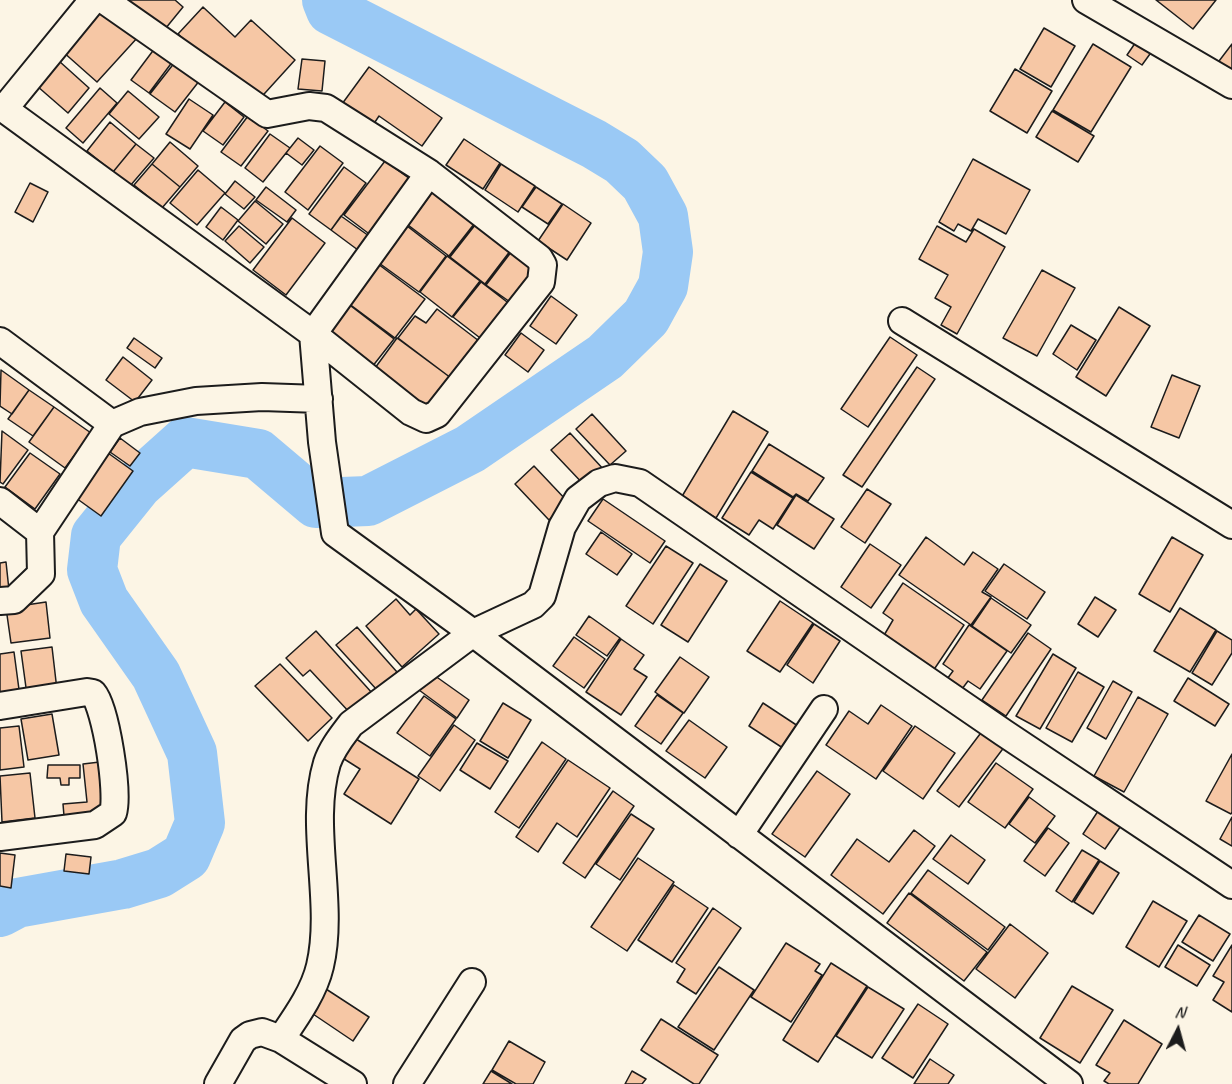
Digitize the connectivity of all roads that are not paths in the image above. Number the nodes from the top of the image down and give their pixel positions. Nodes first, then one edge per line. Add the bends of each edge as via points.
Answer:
1 (93, 0) edge
2 (104, 0) edge
3 (1086, 0) edge
4 (1232, 85) edge
5 (2, 107) edge
6 (429, 173) junction
7 (902, 321) dead end
8 (313, 334) junction
9 (0, 341) edge
10 (319, 399) junction
11 (112, 424) junction
12 (0, 501) edge
13 (1232, 525) edge
14 (40, 532) junction
15 (0, 602) edge
16 (473, 633) junction
17 (0, 706) edge
18 (824, 709) dead end
19 (739, 835) junction
20 (0, 837) edge
21 (1232, 885) edge
22 (472, 982) dead end
23 (280, 1039) junction
24 (218, 1084) edge
25 (353, 1084) edge
26 (407, 1084) edge
27 (1069, 1084) edge

1 - 5 street
2 - 6 street via 259,110 267,114 309,106 326,108
3 - 4 street
5 - 8 street
6 - 8 street
6 - 8 street via 539,258 543,265 541,282 436,414 426,420
7 - 13 street
8 - 10 street
9 - 11 street
10 - 11 street via 196,401 140,412
10 - 16 street via 335,533
11 - 14 street
12 - 14 street
14 - 15 street via 41,574 14,600
16 - 19 street
16 - 21 street via 533,605 543,596 562,527 578,499 599,483 615,478 640,483
16 - 23 street via 351,724 337,742 322,789 320,964 315,984
17 - 20 street via 93,693 116,792 113,813 95,825
18 - 19 street
19 - 27 street
22 - 26 street
23 - 24 street via 262,1032 250,1035 236,1049
23 - 25 street

